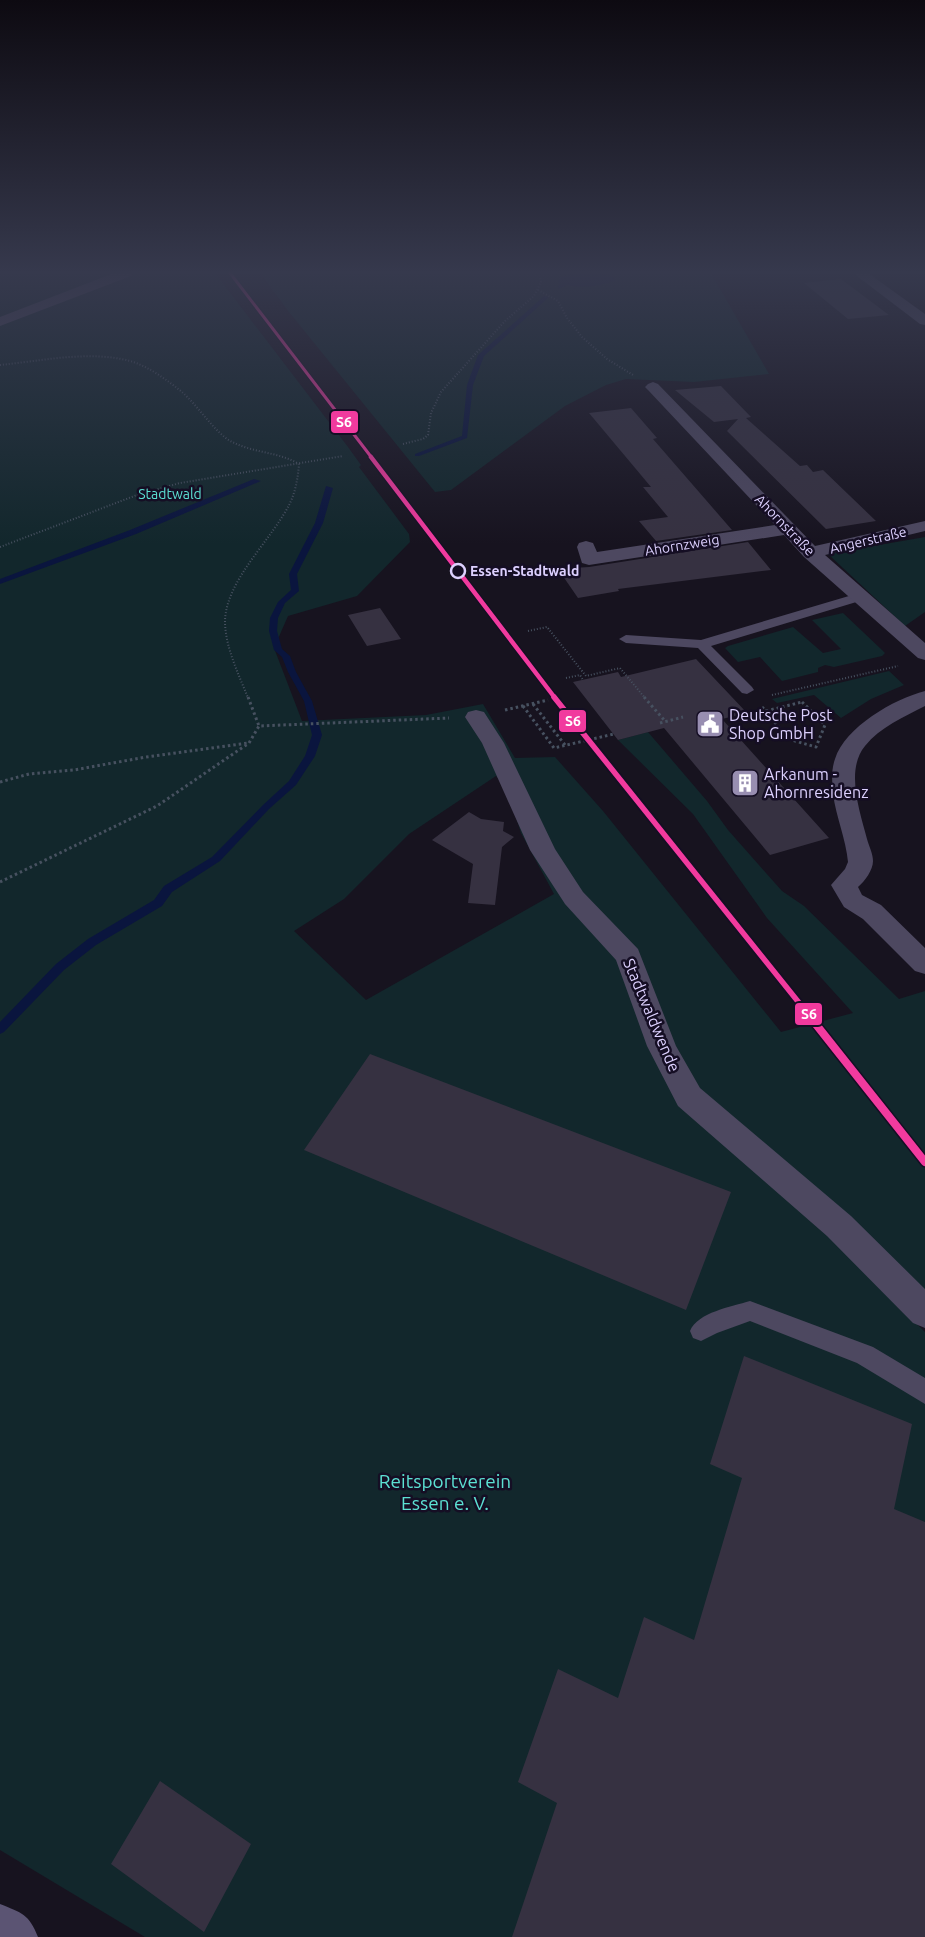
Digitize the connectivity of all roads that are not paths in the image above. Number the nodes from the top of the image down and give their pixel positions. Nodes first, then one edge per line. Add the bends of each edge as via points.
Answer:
1 (653, 387) road end
2 (925, 526) edge
3 (788, 529) junction
4 (586, 547) dead end
5 (811, 553) junction
6 (859, 597) junction
7 (626, 639) dead end
8 (702, 644) junction
9 (925, 654) edge
10 (747, 690) dead end
11 (925, 698) edge
12 (476, 716) road end
13 (925, 964) edge
14 (925, 1312) edge
15 (701, 1331) dead end
16 (925, 1393) edge
17 (0, 1928) edge
18 (14, 1937) edge

1 - 3 street, Ahornstraße
2 - 5 street, Angerstraße
3 - 4 street, Ahornzweig via 588,559
3 - 5 street, Ahornstraße
5 - 6 street, Ahornstraße
6 - 8 lane
6 - 9 street, Ahornstraße
7 - 8 lane
8 - 10 lane
11 - 13 street via 888,716 866,733 850,750 843,771 848,815 861,862 856,875 844,885 853,901 872,912
12 - 14 street, Stadtwaldwende via 493,743 543,850 574,898 628,956 662,1046 689,1097 839,1226
15 - 16 lane via 750,1311 864,1355
17 - 18 main road

